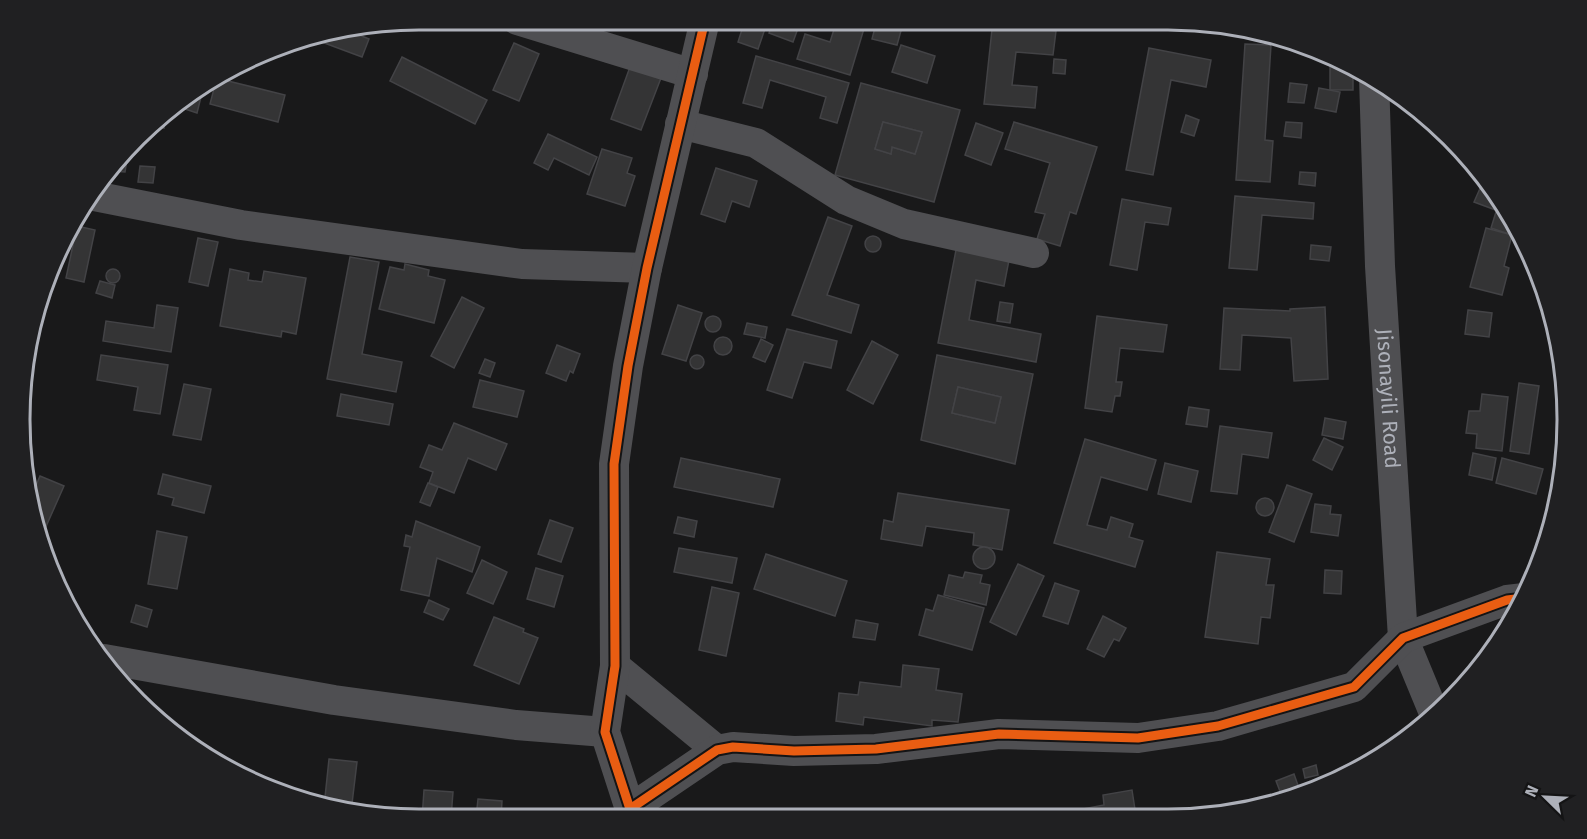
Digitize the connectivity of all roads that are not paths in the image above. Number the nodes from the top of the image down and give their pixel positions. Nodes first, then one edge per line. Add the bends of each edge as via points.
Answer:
1 (550, 30) edge
2 (703, 30) edge
3 (693, 74) junction
4 (1374, 90) edge
5 (680, 124) junction
6 (100, 197) edge
7 (1034, 253) dead end
8 (647, 268) junction
9 (1513, 599) edge
10 (1403, 638) junction
11 (113, 661) edge
12 (615, 666) junction
13 (1431, 706) edge
14 (605, 732) junction
15 (717, 750) junction
16 (628, 809) edge
17 (636, 809) edge

1 - 3 street
2 - 3 street
3 - 5 street
4 - 10 street, Jisonayili Road via 1380,266
5 - 7 street via 756,143 846,200 904,224
5 - 8 street
6 - 8 street via 242,225 522,264
8 - 12 street via 614,464
9 - 10 street
10 - 13 street, Jisonayili Road
10 - 15 street via 1354,687 1218,726 1138,738 999,734 876,749
11 - 14 street via 334,700 516,725
12 - 14 street
12 - 15 street
14 - 16 street
15 - 17 street

